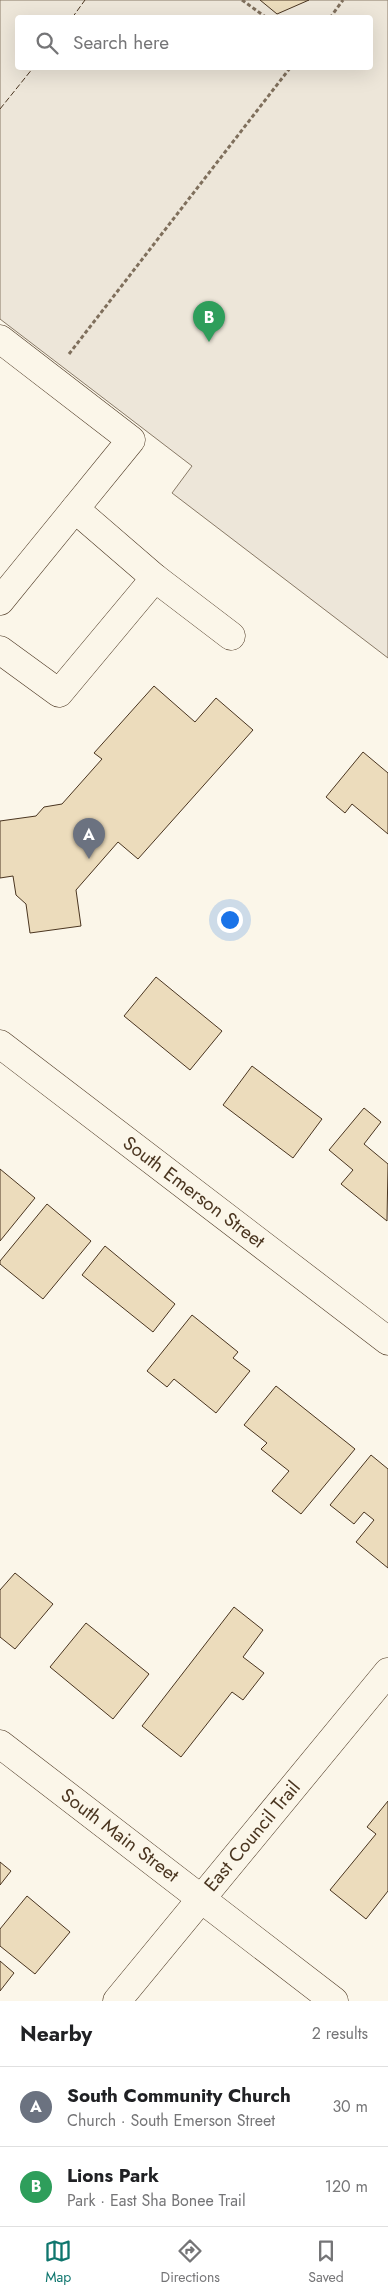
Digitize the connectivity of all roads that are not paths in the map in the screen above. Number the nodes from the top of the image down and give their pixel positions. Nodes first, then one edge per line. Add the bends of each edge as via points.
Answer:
1 (0, 339) edge
2 (75, 508) junction
3 (155, 578) junction
4 (0, 601) edge
5 (231, 636) dead end
6 (0, 650) edge
7 (0, 1044) edge
8 (388, 1341) edge
9 (388, 1672) edge
10 (0, 1744) edge
11 (201, 1898) junction
12 (117, 2001) edge
13 (334, 2001) edge

1 - 2 street via 131,440
2 - 3 street
2 - 4 street
3 - 5 street
3 - 6 street via 59,693
7 - 8 street, South Emerson Street
9 - 11 street, East Council Trail
10 - 11 street, South Main Street
11 - 12 street, East Council Trail
11 - 13 street, South Main Street

